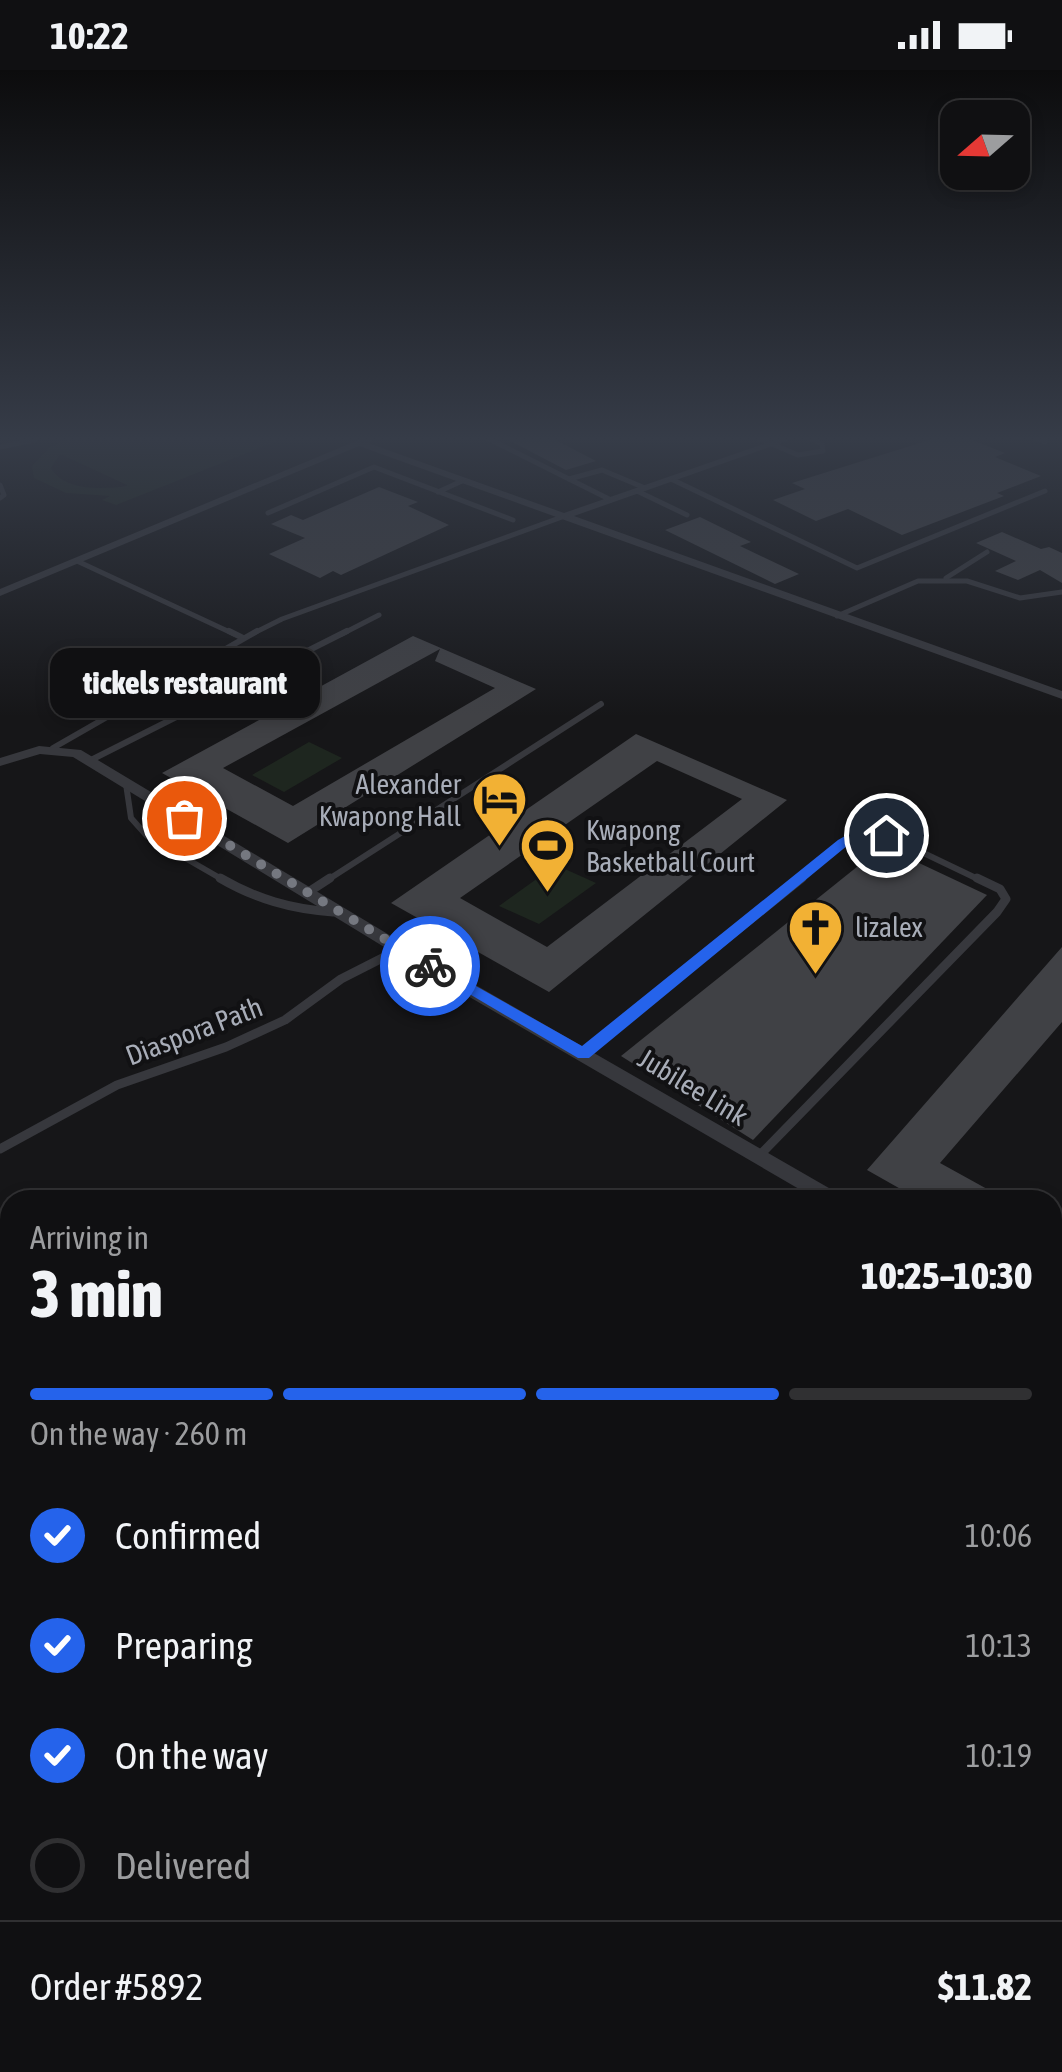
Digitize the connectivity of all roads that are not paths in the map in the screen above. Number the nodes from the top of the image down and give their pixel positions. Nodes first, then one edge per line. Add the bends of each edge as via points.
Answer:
1 (152, 529) edge
2 (528, 529) edge
3 (597, 529) edge
4 (776, 529) edge
5 (950, 529) edge
6 (988, 552) dead end
7 (77, 561) junction
8 (944, 580) junction
9 (1062, 592) edge
10 (0, 593) edge
11 (379, 615) dead end
12 (837, 616) junction
13 (242, 638) junction
14 (1062, 695) edge
15 (600, 704) dead end
16 (54, 748) junction
17 (89, 761) junction
18 (0, 762) edge
19 (126, 784) junction
20 (307, 894) junction
21 (341, 912) junction
22 (400, 949) junction
23 (583, 1054) junction
24 (0, 1150) edge
25 (758, 1157) junction
26 (816, 1190) edge

1 - 7 street
2 - 13 lane
3 - 12 street
4 - 5 lane via 857,568
6 - 8 lane
7 - 10 street
7 - 13 lane
8 - 9 lane via 1020,598
8 - 12 lane via 898,586
11 - 17 lane
12 - 14 street
13 - 16 lane
15 - 20 lane
16 - 17 street, Jubilee Link
16 - 18 street
17 - 19 street, Jubilee Link
19 - 20 street, Jubilee Link
19 - 21 lane via 131,818 147,836 253,897
20 - 21 street, Jubilee Link
21 - 22 street, Jubilee Link
22 - 23 street, Jubilee Link
22 - 24 lane, Diaspora Path via 341,979 284,1020 117,1084
23 - 25 street, Jubilee Link
23 - 25 lane via 859,832 886,835 1000,888 1006,899 997,912
25 - 26 street, Jubilee Link

